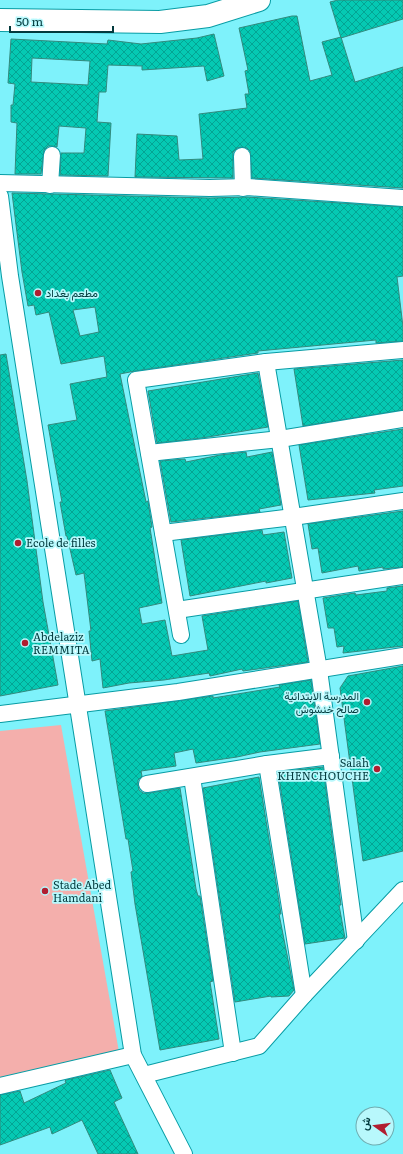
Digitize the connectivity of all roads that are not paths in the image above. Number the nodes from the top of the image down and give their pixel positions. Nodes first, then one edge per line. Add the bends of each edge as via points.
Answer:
1 (259, 0) edge
2 (0, 20) edge
3 (52, 155) dead end
4 (242, 156) dead end
5 (0, 183) edge
6 (50, 185) junction
7 (243, 188) junction
8 (0, 196) edge
9 (403, 198) edge
10 (5, 276) edge
11 (403, 350) edge
12 (266, 362) junction
13 (403, 419) edge
14 (280, 439) junction
15 (149, 453) junction
16 (403, 501) edge
17 (293, 517) junction
18 (163, 533) junction
19 (403, 576) edge
20 (306, 591) junction
21 (177, 610) junction
22 (181, 635) dead end
23 (403, 656) edge
24 (319, 670) junction
25 (78, 704) junction
26 (0, 714) edge
27 (331, 756) junction
28 (267, 764) junction
29 (192, 777) junction
30 (147, 784) dead end
31 (403, 890) edge
32 (356, 941) junction
33 (304, 995) junction
34 (233, 1053) junction
35 (133, 1055) junction
36 (144, 1075) junction
37 (0, 1086) edge
38 (184, 1154) edge

1 - 2 main road via 208,16 160,22
3 - 6 street
4 - 7 street
5 - 6 street
6 - 7 street
7 - 9 street
8 - 10 street
10 - 25 street
11 - 12 street
12 - 14 street
12 - 15 street via 136,380
13 - 14 street
14 - 15 street
14 - 17 street
15 - 18 street
16 - 17 street
17 - 18 street
17 - 20 street
18 - 21 street
19 - 20 street
20 - 21 street
20 - 24 street
21 - 22 street
23 - 24 street
24 - 25 street via 178,692
24 - 27 street
25 - 26 street
25 - 35 street
27 - 28 street
27 - 32 street
28 - 29 street
28 - 33 street
29 - 30 street
29 - 34 street
31 - 32 street
32 - 33 street
33 - 34 street via 259,1046
34 - 36 street
35 - 36 street
35 - 37 street
36 - 38 street

